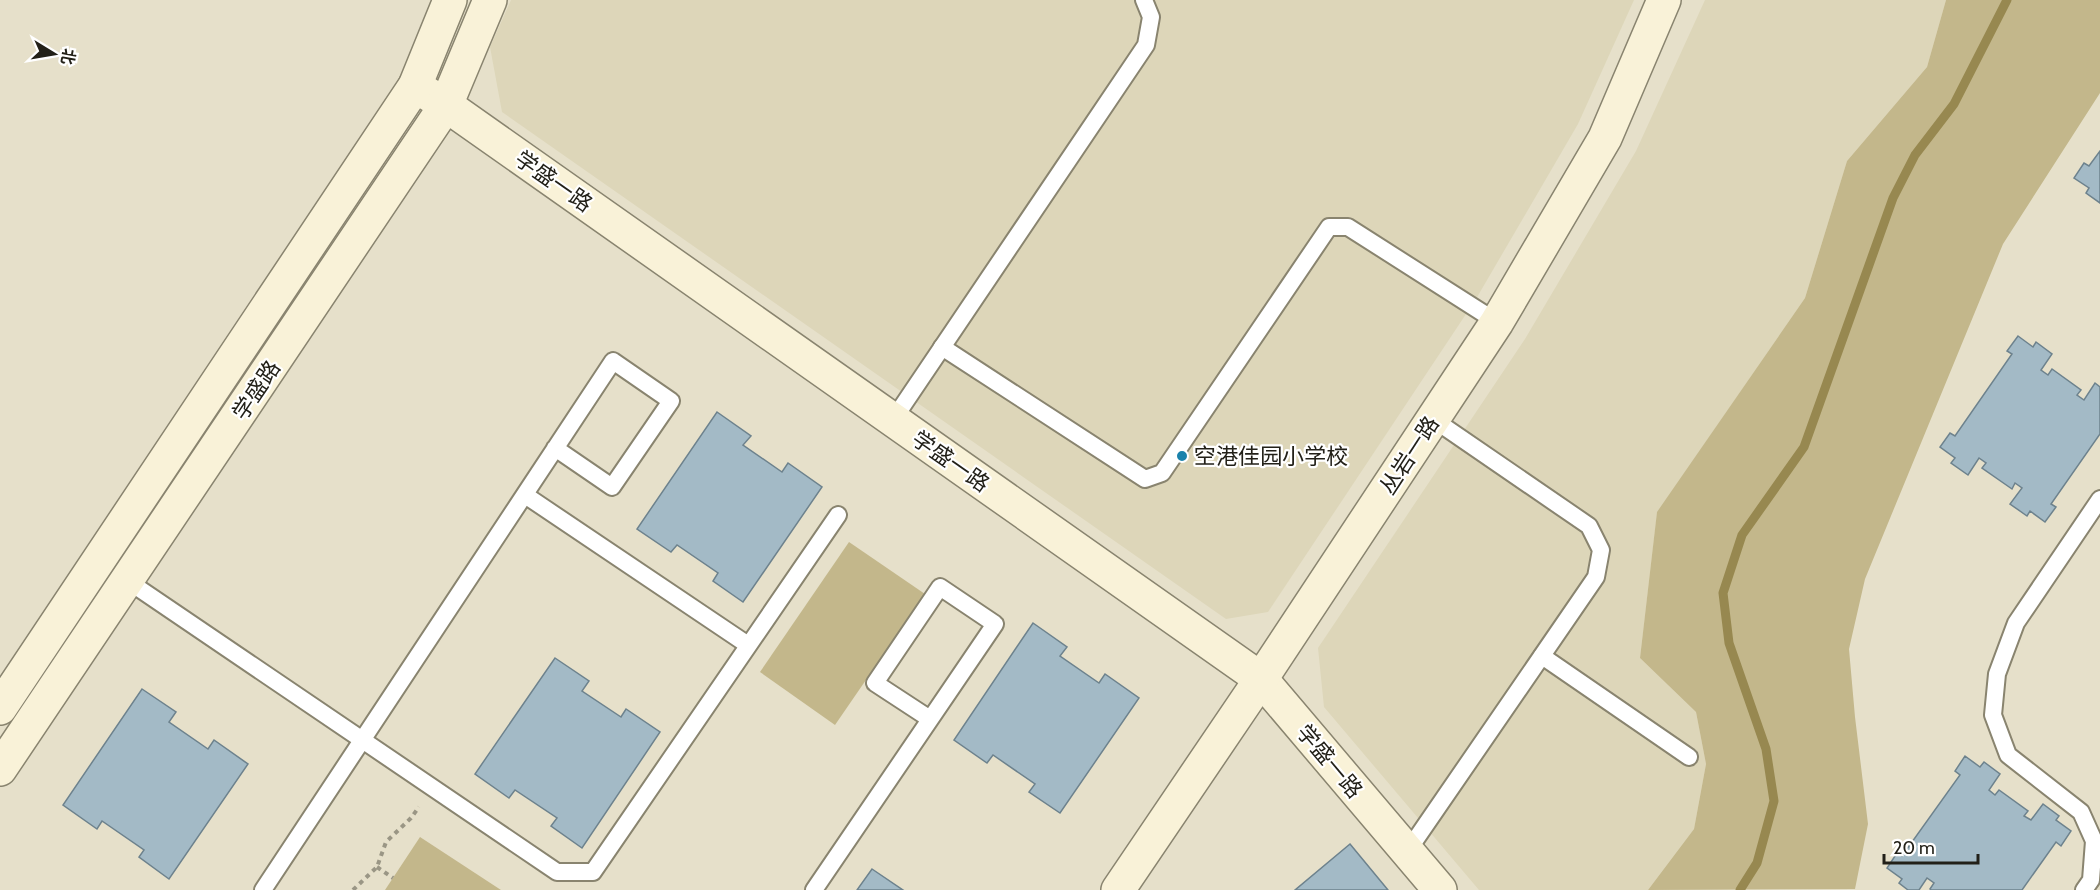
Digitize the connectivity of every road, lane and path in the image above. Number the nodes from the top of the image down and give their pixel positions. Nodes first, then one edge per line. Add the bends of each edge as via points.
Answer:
1 (450, 0) edge
2 (490, 0) edge
3 (1144, 0) edge
4 (1664, 0) edge
5 (415, 86) junction
6 (446, 105) junction
7 (1497, 322) junction
8 (942, 347) junction
9 (1433, 419) junction
10 (893, 420) junction
11 (555, 448) junction
12 (525, 495) junction
13 (2100, 499) edge
14 (838, 515) dead end
15 (128, 581) junction
16 (748, 645) junction
17 (1542, 656) junction
18 (1261, 679) junction
19 (0, 708) edge
20 (930, 719) junction
21 (362, 740) junction
22 (1689, 757) dead end
23 (0, 769) edge
24 (432, 787) junction
25 (1407, 852) junction
26 (377, 867) junction
27 (393, 878) dead end
28 (263, 890) edge
29 (353, 890) edge
30 (814, 890) edge
31 (1118, 890) edge
32 (1440, 890) edge
33 (2084, 890) edge

1 - 5 street, 学盛路
2 - 6 street, 学盛路
3 - 8 lane via 1151,17 1146,45
4 - 7 street, 丛岩一路 via 1605,138
5 - 6 street, 学盛一路
5 - 19 street, 学盛路
6 - 10 street, 学盛一路
6 - 15 street, 学盛路
7 - 8 lane via 1348,227 1329,227 1162,473 1144,480
7 - 9 street, 丛岩一路
8 - 10 lane
9 - 17 lane via 1589,526 1601,550 1596,577
9 - 18 street, 丛岩一路
10 - 18 street, 学盛一路
11 - 11 lane via 613,361 671,401 612,487
11 - 12 lane
12 - 16 lane
12 - 21 lane
13 - 33 lane via 2016,623 1997,674 1993,715 2008,755 2081,812 2094,841 2091,880
14 - 16 lane
15 - 21 lane
15 - 23 street, 学盛路
16 - 24 lane via 593,872 557,872
17 - 22 lane
17 - 25 lane
18 - 25 street, 学盛一路
18 - 31 street, 丛岩一路
20 - 20 lane via 875,683 939,587 995,624
20 - 30 lane
21 - 24 lane
21 - 28 lane
24 - 26 path via 411,818 387,842
25 - 32 street, 学盛一路
26 - 27 path
26 - 29 path

